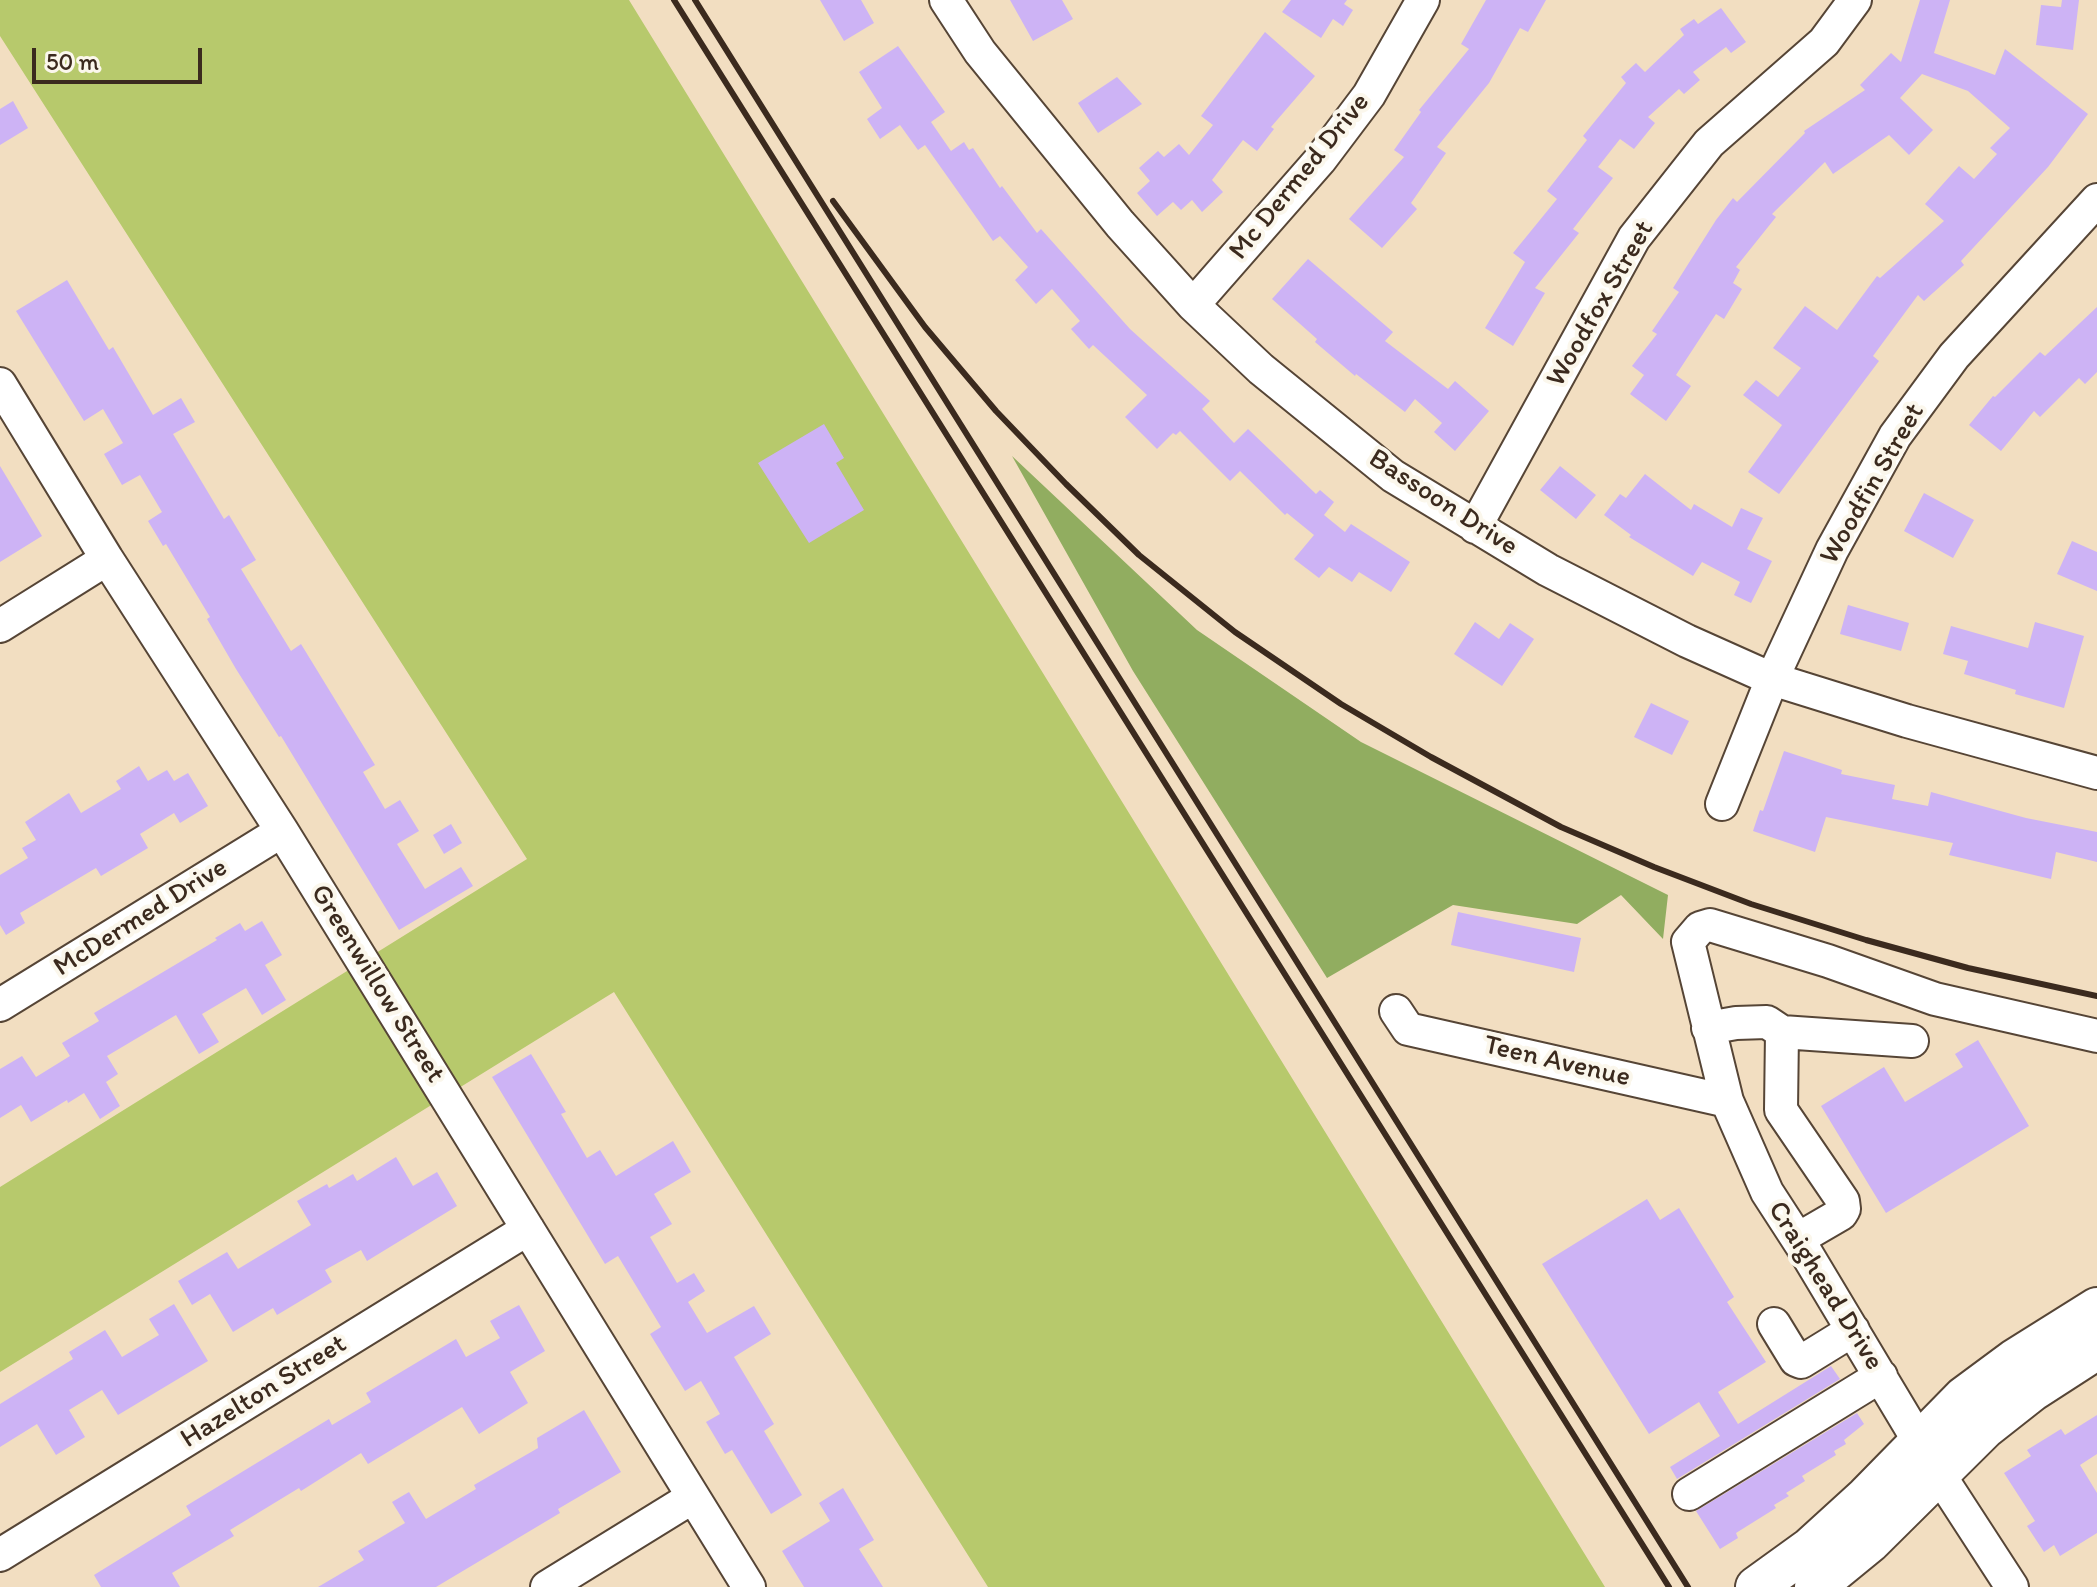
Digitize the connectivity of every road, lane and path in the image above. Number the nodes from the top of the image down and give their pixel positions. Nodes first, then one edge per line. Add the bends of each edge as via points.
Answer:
1 (946, 0) edge
2 (1423, 0) edge
3 (1855, 0) edge
4 (2097, 200) edge
5 (1193, 305) junction
6 (0, 384) edge
7 (1475, 527) junction
8 (107, 559) junction
9 (0, 626) edge
10 (1772, 679) junction
11 (2097, 773) edge
12 (1722, 804) dead end
13 (282, 831) junction
14 (0, 1005) edge
15 (1396, 1011) dead end
16 (1708, 1028) junction
17 (1782, 1032) junction
18 (2097, 1036) edge
19 (1912, 1041) dead end
20 (1727, 1101) junction
21 (528, 1229) junction
22 (1798, 1239) junction
23 (2097, 1308) edge
24 (1774, 1324) dead end
25 (1853, 1330) junction
26 (2073, 1350) edge
27 (1881, 1376) junction
28 (1928, 1456) junction
29 (1689, 1494) dead end
30 (693, 1497) junction
31 (0, 1555) edge
32 (547, 1587) edge
33 (749, 1587) edge
34 (1756, 1587) edge
35 (1815, 1587) edge
36 (2012, 1587) edge

1 - 5 street, Bassoon Drive via 980,52
2 - 5 street, Mc Dermed Drive via 1369,95 1320,160
3 - 7 street, Woodfox Street via 1824,42 1709,143 1634,238
4 - 10 street, Woodfin Street via 1954,356 1895,436 1832,550
5 - 7 street, Bassoon Drive via 1261,369 1393,476
6 - 8 street, Greenwillow Street
7 - 10 street, Bassoon Drive via 1548,570
8 - 9 street
8 - 13 street, Greenwillow Street
10 - 11 street, Bassoon Drive
10 - 12 street
13 - 14 street, McDermed Drive
13 - 21 street, Greenwillow Street
15 - 20 street, Teen Avenue via 1408,1029
16 - 17 street via 1767,1022
16 - 18 street, Craighead Drive via 1688,942 1710,925 1935,999
16 - 20 street, Craighead Drive
17 - 19 street
17 - 22 street via 1781,1110 1844,1209
20 - 22 street, Craighead Drive via 1767,1192
21 - 30 street, Greenwillow Street
21 - 31 street, Hazelton Street
22 - 25 street, Craighead Drive
23 - 26 main road
24 - 25 street via 1801,1362
25 - 27 street, Craighead Drive
26 - 28 main road via 1964,1397
27 - 28 street, Craighead Drive
27 - 29 street
28 - 34 main road
28 - 35 main road via 1870,1542
28 - 36 street, Craighead Drive
30 - 32 street
30 - 33 street, Greenwillow Street

